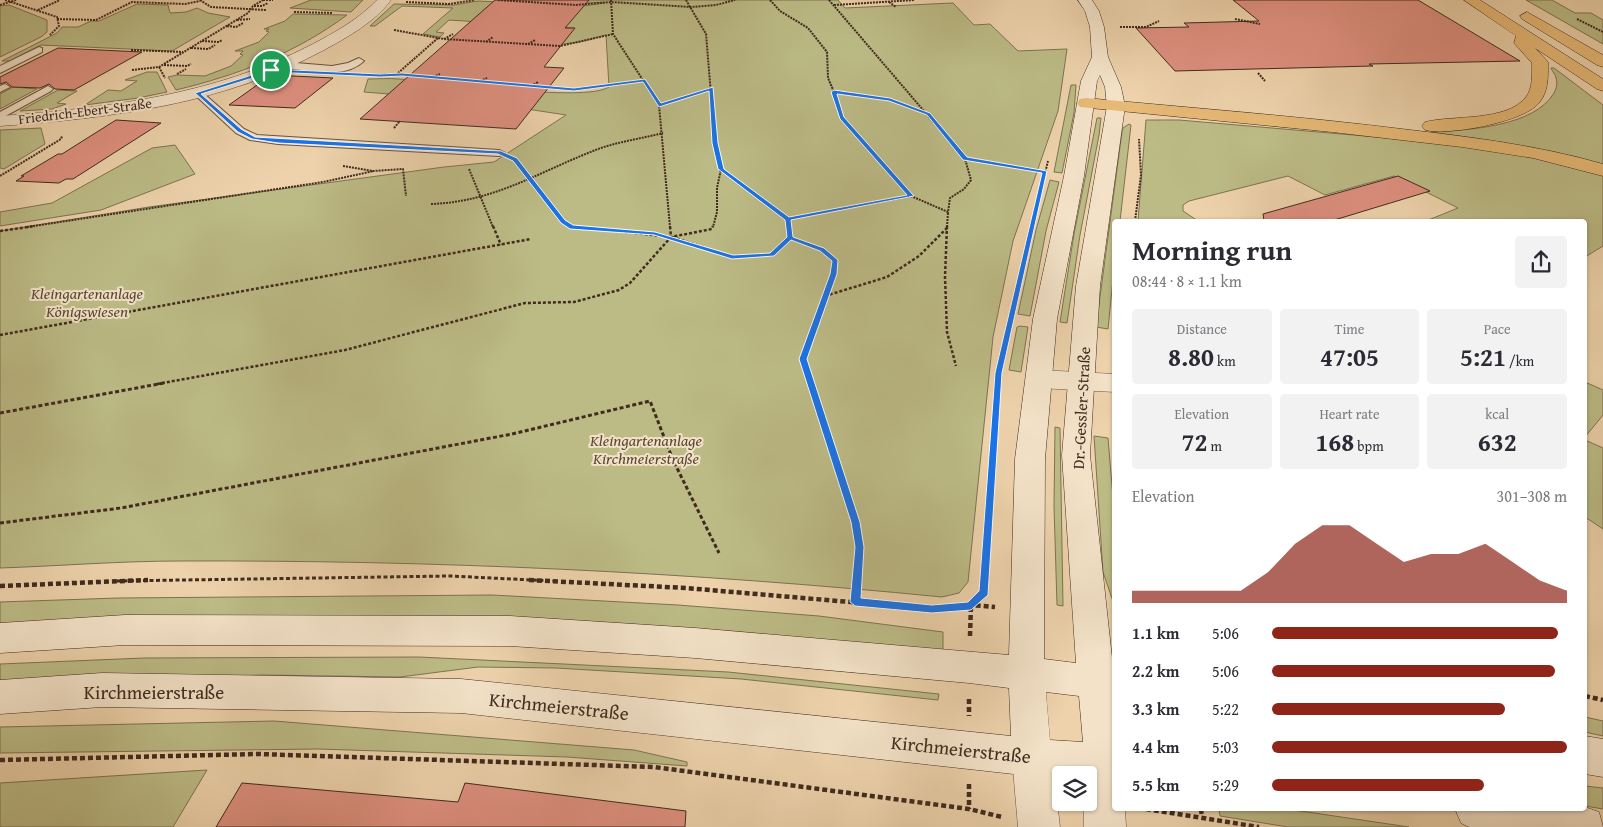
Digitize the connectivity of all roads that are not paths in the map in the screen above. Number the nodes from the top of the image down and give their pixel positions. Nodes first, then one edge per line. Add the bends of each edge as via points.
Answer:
1 (1085, 0) edge
2 (1471, 0) edge
3 (383, 1) edge
4 (1514, 9) dead end
5 (1524, 34) junction
6 (39, 50) dead end
7 (1100, 57) junction
8 (359, 61) dead end
9 (1603, 62) edge
10 (284, 65) junction
11 (0, 70) edge
12 (1603, 86) edge
13 (48, 89) dead end
14 (198, 93) junction
15 (1086, 103) junction
16 (1116, 106) junction
17 (0, 116) edge
18 (0, 121) edge
19 (1352, 128) junction
20 (499, 153) road end
21 (1603, 170) edge
22 (1039, 379) junction
23 (1080, 381) junction
24 (1112, 383) edge
25 (0, 638) edge
26 (1026, 675) junction
27 (1106, 682) edge
28 (0, 697) edge
29 (1587, 755) edge
30 (1032, 757) junction
31 (1603, 758) edge
32 (1109, 763) edge
33 (1487, 811) edge
34 (1039, 827) edge
35 (1105, 827) edge
36 (1584, 827) edge

1 - 7 main road, Dr.-Gessler-Straße via 1098,27
2 - 5 highway
3 - 10 main road, Friedrich-Ebert-Straße via 351,28
4 - 9 highway
5 - 12 highway
5 - 19 highway via 1521,43 1540,62 1540,83 1533,101 1510,115 1463,124
6 - 11 lane
7 - 15 main road, Dr.-Gessler-Straße via 1089,81
7 - 16 main road, Dr.-Gessler-Straße via 1113,87
8 - 10 lane via 338,68
10 - 14 main road, Friedrich-Ebert-Straße
13 - 17 lane
14 - 18 main road, Friedrich-Ebert-Straße via 153,104
14 - 20 lane via 240,130 254,138
15 - 16 highway
15 - 22 main road, Dr.-Gessler-Straße via 1045,319
16 - 19 highway
16 - 23 main road, Dr.-Gessler-Straße via 1088,286
19 - 21 highway via 1503,147
22 - 23 main road
22 - 26 main road, Dr.-Gessler-Straße via 1030,459
23 - 24 main road
23 - 27 main road, Dr.-Gessler-Straße via 1076,455 1082,537
25 - 26 main road via 125,630 510,631 695,642
26 - 27 main road
26 - 30 main road, Dr.-Gessler-Straße
27 - 32 main road, Dr.-Gessler-Straße
28 - 30 main road, Kirchmeierstraße via 102,690 461,696
29 - 31 main road
30 - 32 main road, Kirchmeierstraße
30 - 34 main road, Dr.-Gessler-Straße
32 - 35 main road, Dr.-Gessler-Straße
33 - 36 main road

